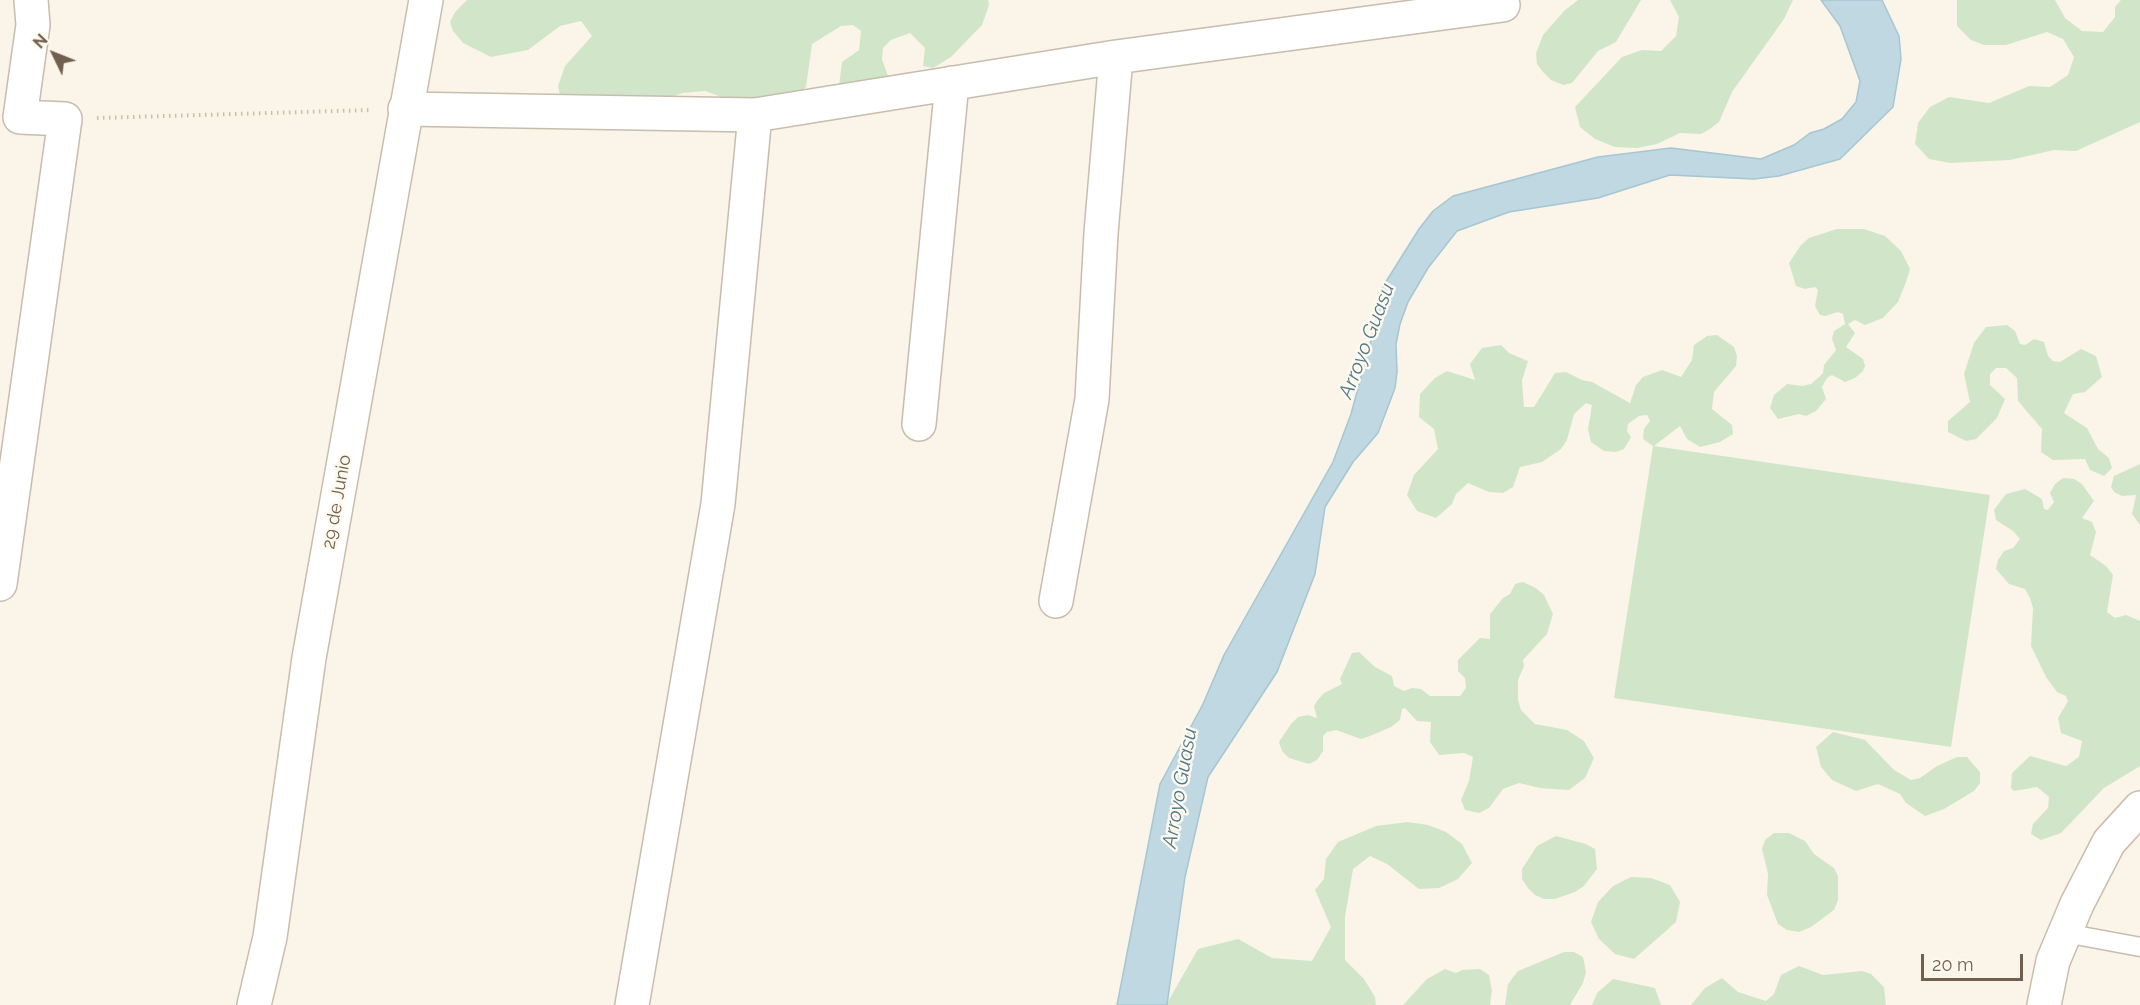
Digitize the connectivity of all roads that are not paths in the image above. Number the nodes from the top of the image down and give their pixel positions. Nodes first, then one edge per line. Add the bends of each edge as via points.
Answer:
1 (31, 0) edge
2 (426, 0) edge
3 (1503, 4) dead end
4 (1116, 57) junction
5 (952, 83) junction
6 (405, 109) junction
7 (756, 115) junction
8 (919, 424) dead end
9 (0, 585) edge
10 (1056, 601) dead end
11 (2140, 808) edge
12 (2065, 933) junction
13 (2140, 947) edge
14 (254, 1005) edge
15 (632, 1005) edge
16 (2044, 1005) edge

1 - 9 street via 33,25 20,117 65,119
2 - 6 street, 29 de Junio
3 - 4 street
4 - 5 street
4 - 10 street via 1092,399
5 - 7 street
5 - 8 street
6 - 7 street
6 - 14 street, 29 de Junio via 309,658 270,937
7 - 15 street via 718,504
11 - 12 street via 2109,842
12 - 13 lane
12 - 16 street via 2053,961

